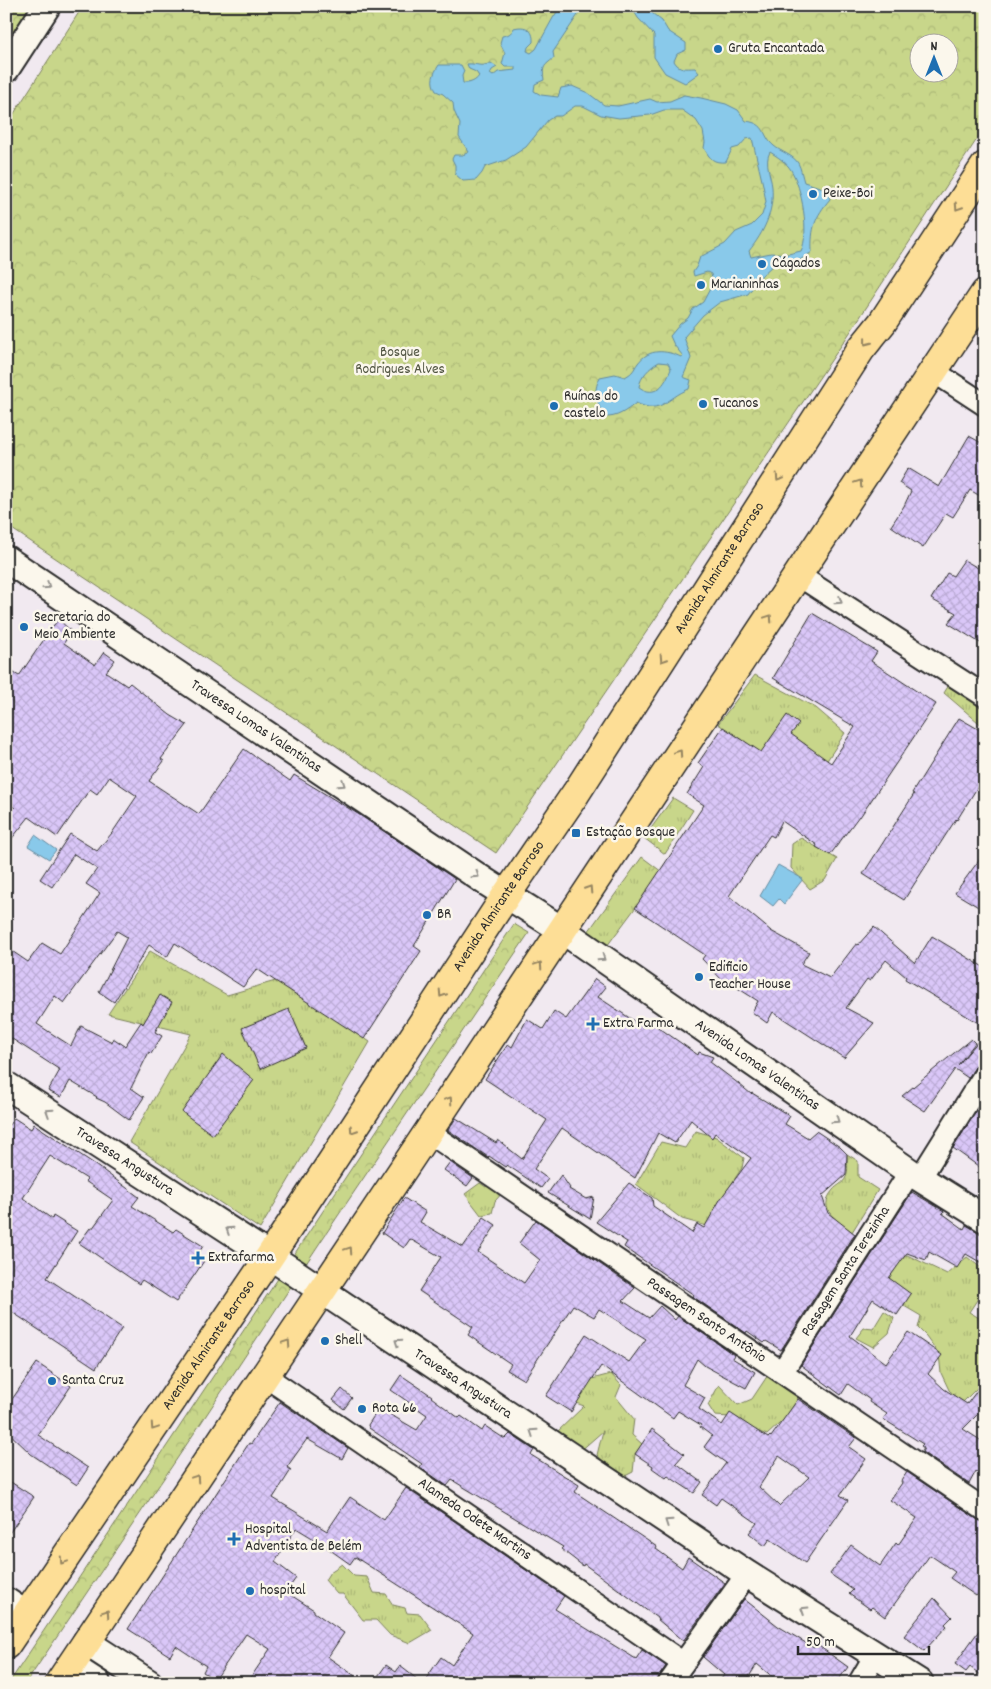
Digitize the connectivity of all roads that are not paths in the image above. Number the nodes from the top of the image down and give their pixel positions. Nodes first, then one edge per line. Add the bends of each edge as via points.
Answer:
1 (47, 6) edge
2 (11, 52) edge
3 (985, 166) edge
4 (985, 293) edge
5 (933, 371) junction
6 (985, 405) edge
7 (6, 559) edge
8 (798, 575) junction
9 (985, 696) edge
10 (507, 894) junction
11 (562, 930) junction
12 (985, 1074) edge
13 (6, 1085) edge
14 (428, 1132) junction
15 (915, 1175) junction
16 (985, 1219) edge
17 (270, 1256) junction
18 (322, 1291) junction
19 (782, 1372) junction
20 (264, 1376) junction
21 (985, 1510) edge
22 (747, 1574) junction
23 (12, 1625) edge
24 (86, 1642) junction
25 (876, 1654) junction
26 (683, 1663) junction
27 (65, 1674) edge
28 (97, 1683) edge
29 (149, 1683) edge
30 (670, 1683) edge
31 (859, 1683) edge
32 (920, 1683) edge

1 - 2 street
3 -> 10 highway, Avenida Almirante Barroso via 882,323 861,349 576,793
4 - 5 highway
5 - 6 street
8 -> 5 highway
7 -> 10 street, Travessa Lomas Valentinas
8 -> 9 street
11 -> 8 highway
10 - 11 street, Avenida Lomas Valentinas
10 -> 17 highway, Avenida Almirante Barroso
14 -> 11 highway
11 -> 15 street, Avenida Lomas Valentinas
12 - 15 street, Passagem Santa Terezinha
17 -> 13 street, Travessa Angustura
18 -> 14 highway
14 - 19 street, Passagem Santo Antônio
15 - 16 street, Avenida Lomas Valentinas
15 - 19 street, Passagem Santa Terezinha
17 - 18 street, Travessa Angustura
17 -> 23 highway, Avenida Almirante Barroso
20 -> 18 highway
22 -> 18 street, Travessa Angustura
19 - 21 street, Passagem Santo Antônio
24 -> 20 highway
20 - 26 street, Alameda Odete Martins
25 -> 22 street, Travessa Angustura
22 - 26 street
24 - 27 highway
24 - 29 street
25 - 31 street
25 - 32 street, Travessa Angustura
26 - 30 street
27 - 28 street

